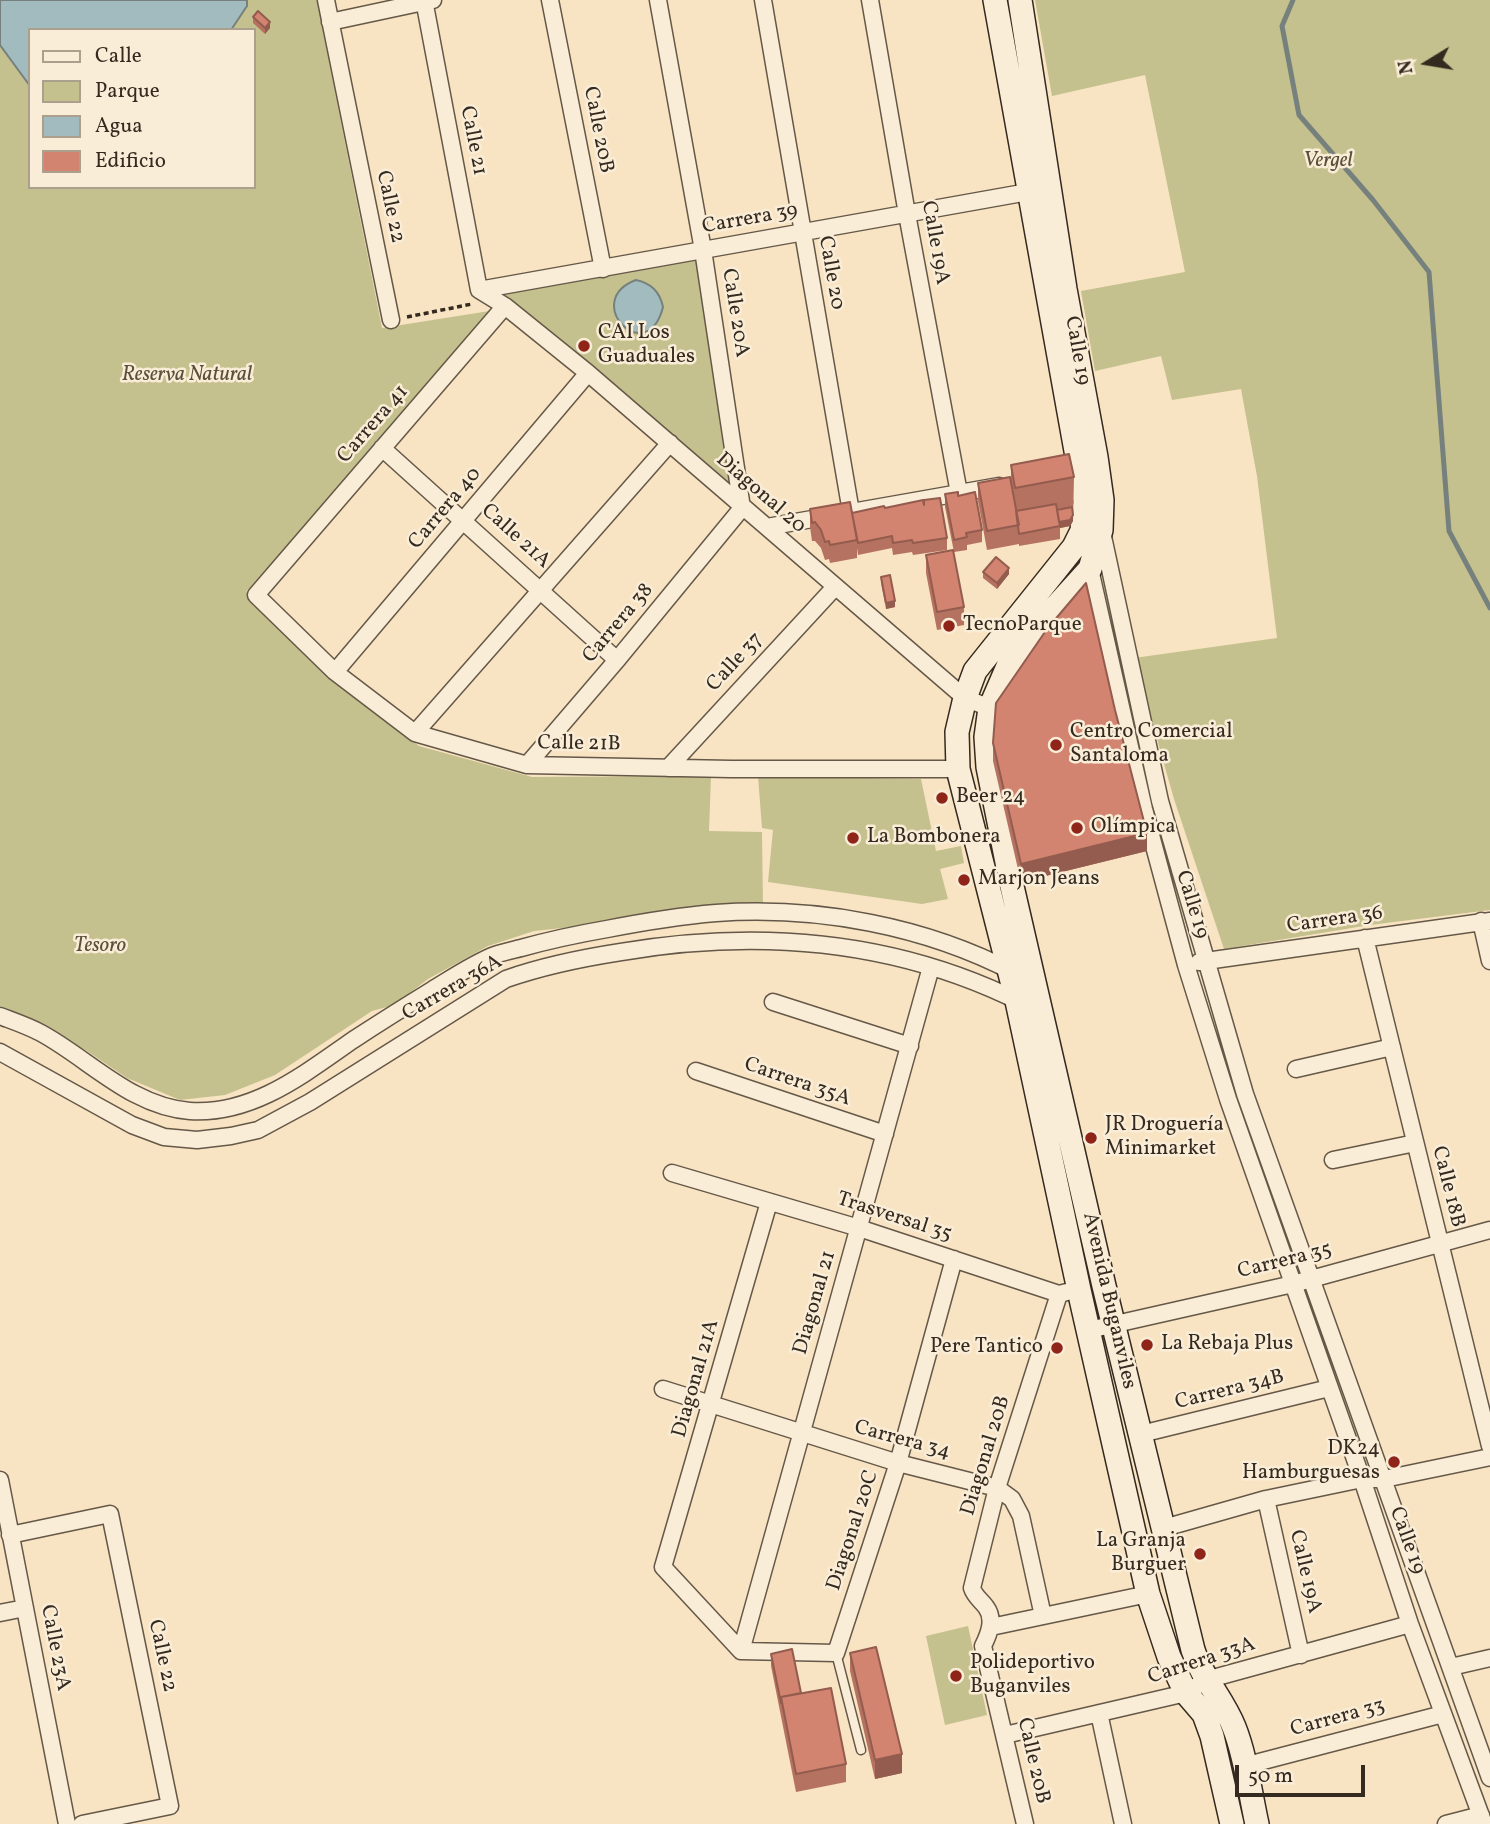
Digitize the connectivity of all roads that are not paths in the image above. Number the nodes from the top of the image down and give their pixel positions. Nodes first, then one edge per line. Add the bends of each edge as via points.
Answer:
1 (326, 0) edge
2 (550, 0) edge
3 (658, 0) edge
4 (763, 0) edge
5 (870, 0) edge
6 (995, 0) edge
7 (1020, 0) edge
8 (428, 1) edge
9 (330, 22) junction
10 (1028, 192) junction
11 (907, 214) junction
12 (802, 232) junction
13 (703, 250) junction
14 (603, 269) junction
15 (492, 298) junction
16 (391, 320) road end
17 (588, 373) junction
18 (670, 443) junction
19 (382, 448) junction
20 (1019, 482) edge
21 (959, 494) junction
22 (742, 508) junction
23 (851, 512) junction
24 (464, 519) junction
25 (766, 527) junction
26 (1092, 530) junction
27 (1090, 569) junction
28 (835, 587) junction
29 (541, 588) junction
30 (256, 595) joint
31 (617, 660) junction
32 (335, 672) junction
33 (965, 698) junction
34 (990, 708) junction
35 (415, 733) junction
36 (527, 765) junction
37 (668, 768) junction
38 (958, 769) junction
39 (1485, 921) edge
40 (1365, 938) junction
41 (1208, 961) junction
42 (1490, 961) edge
43 (1186, 965) junction
44 (932, 967) junction
45 (1008, 969) junction
46 (1035, 983) junction
47 (1017, 1001) junction
48 (773, 1002) dead end
49 (1042, 1014) junction
50 (0, 1016) edge
51 (910, 1045) junction
52 (1392, 1047) junction
53 (0, 1052) edge
54 (1296, 1069) dead end
55 (696, 1071) dead end
56 (885, 1134) junction
57 (1415, 1143) junction
58 (1333, 1160) dead end
59 (672, 1172) dead end
60 (769, 1202) junction
61 (859, 1228) junction
62 (1490, 1230) edge
63 (1439, 1242) junction
64 (954, 1259) junction
65 (1312, 1278) junction
66 (1293, 1283) junction
67 (1104, 1286) junction
68 (1069, 1292) junction
69 (1113, 1324) junction
70 (1089, 1330) junction
71 (1329, 1388) junction
72 (663, 1389) dead end
73 (712, 1404) junction
74 (801, 1434) junction
75 (1141, 1434) junction
76 (1490, 1446) edge
77 (1490, 1457) edge
78 (898, 1463) junction
79 (1362, 1479) junction
80 (1384, 1479) junction
81 (0, 1480) edge
82 (998, 1488) junction
83 (1266, 1499) junction
84 (1164, 1528) junction
85 (10, 1535) junction
86 (1148, 1594) junction
87 (25, 1608) junction
88 (0, 1613) edge
89 (1043, 1616) junction
90 (1410, 1624) junction
91 (991, 1627) junction
92 (741, 1651) junction
93 (836, 1653) junction
94 (1301, 1655) junction
95 (1490, 1658) edge
96 (1451, 1667) junction
97 (1206, 1680) junction
98 (1186, 1693) junction
99 (1099, 1713) junction
100 (1443, 1714) junction
101 (1005, 1735) junction
102 (861, 1750) dead end
103 (1244, 1766) junction
104 (1490, 1778) edge
105 (123, 1820) edge
106 (1482, 1820) edge
107 (67, 1824) edge
108 (82, 1824) edge
109 (1025, 1824) edge
110 (1123, 1824) edge
111 (1232, 1824) edge
112 (1257, 1824) edge
113 (1446, 1824) edge

1 - 9 street, Calle 22
2 - 14 street, Calle 20B
3 - 13 street, Calle 20A
4 - 12 street, Calle 20
5 - 11 street, Calle 19A
6 - 10 main road, Calle 19
7 - 26 main road, Calle 19 via 1102,500
8 - 9 street
8 - 15 street, Calle 21
9 - 16 street, Calle 22
10 - 11 street, Carrera 39
10 - 26 main road, Calle 19 via 1074,470
11 - 12 street, Carrera 39
11 - 21 street, Calle 19A
12 - 13 street, Carrera 39
12 - 23 street, Calle 20
13 - 14 street, Carrera 39
13 - 22 street, Calle 20A
14 - 15 street, Carrera 39
15 - 17 street, Diagonal 20
15 - 19 street, Carrera 41
17 - 18 street, Diagonal 20
17 - 24 street, Carrera 40
18 - 22 street, Diagonal 20
18 - 29 street
19 - 24 street, Calle 21A
19 - 30 street, Carrera 41
20 - 21 street
21 - 23 street
22 - 25 street, Diagonal 20
22 - 31 street, Carrera 38
23 - 25 street
24 - 29 street, Calle 21A
24 - 32 street, Carrera 40
25 - 28 street, Diagonal 20
26 - 27 main road
26 - 33 main road, Avenida Buganviles via 975,671
26 - 41 street, Calle 19 via 1160,801
27 - 34 main road, Avenida Buganviles via 1009,664
27 - 43 street, Calle 19 via 1144,809
28 - 33 street, Diagonal 20
28 - 37 street, Calle 37
29 - 31 street, Calle 21A
29 - 35 street
30 - 32 street, Calle 21B
31 - 36 street, Carrera 38
32 - 35 street, Calle 21B
33 - 34 street, Diagonal 20
33 - 38 main road, Avenida Buganviles via 957,732
34 - 46 main road, Avenida Buganviles via 988,767
35 - 36 street, Calle 21B
36 - 37 street, Calle 21B
37 - 38 street, Calle 21B
38 - 45 main road, Avenida Buganviles
39 - 40 street, Carrera 36
39 - 42 street
40 - 41 street, Carrera 36
40 - 52 street, Calle 18B
41 - 43 street, Carrera 36
41 - 65 street, Calle 19 via 1245,1094
43 - 66 street, Calle 19
44 - 47 street, Carrera 36A
44 - 51 street, Diagonal 21
44 - 53 street, Carrera 36A via 865,950 797,941 728,939 660,945 524,972 258,1130 197,1140 164,1137 132,1125
45 - 46 street, Carrera 36A
45 - 47 main road, Avenida Buganviles
45 - 50 street, Carrera 36A via 950,945 866,922 816,915 717,913 566,936 495,955 433,989 288,1085 226,1109 170,1109 106,1078 40,1032
46 - 49 main road, Avenida Buganviles
47 - 49 street, Carrera 36A
47 - 68 main road, Avenida Buganviles
48 - 51 street
49 - 67 main road, Avenida Buganviles
51 - 56 street, Diagonal 21
52 - 54 street
52 - 57 street, Calle 18B
55 - 56 street, Carrera 35A
56 - 61 street, Diagonal 21
57 - 58 street
57 - 63 street, Calle 18B
59 - 60 street, Trasversal 35
60 - 61 street, Trasversal 35
60 - 73 street, Diagonal 21A
61 - 64 street, Trasversal 35
61 - 74 street, Diagonal 21
62 - 63 street, Carrera 35
63 - 65 street, Carrera 35
63 - 76 street, Calle 18B
64 - 68 street, Trasversal 35
64 - 78 street, Diagonal 20C
65 - 66 street, Carrera 35
65 - 80 street, Calle 19
66 - 69 street, Carrera 35
66 - 71 street, Calle 19
67 - 68 street, Trasversal 35
67 - 69 main road, Avenida Buganviles
68 - 70 main road, Avenida Buganviles
68 - 82 street, Diagonal 20B
69 - 70 street, Carrera 35
69 - 75 main road, Avenida Buganviles
70 - 86 main road, Avenida Buganviles
71 - 75 street, Carrera 34B
71 - 79 street, Calle 19
72 - 73 street, Carrera 34
73 - 74 street, Carrera 34
73 - 92 street, Diagonal 21A via 663,1567
74 - 78 street, Carrera 34
74 - 92 street, Diagonal 21
75 - 84 main road, Avenida Buganviles
77 - 80 street
78 - 82 street, Carrera 34
78 - 93 street, Diagonal 20C
79 - 80 street
79 - 83 street
79 - 90 street, Calle 19
80 - 96 street, Calle 19
81 - 85 street, Calle 23A
82 - 89 street via 1012,1499 1021,1516
82 - 91 street, Diagonal 20B via 972,1588 987,1607
83 - 84 street
83 - 94 street, Calle 19A
84 - 97 main road, Avenida Buganviles via 1193,1650
85 - 87 street, Calle 23A
85 - 105 street, Calle 22 via 110,1514 170,1806
86 - 89 street
86 - 98 main road, Avenida Buganviles
87 - 88 street
87 - 107 street, Calle 23A
89 - 91 street
90 - 94 street, Carrera 33A
90 - 100 street, Calle 19
91 - 101 street, Calle 20B via 983,1646
92 - 93 street
93 - 102 lane
94 - 97 street, Carrera 33A
95 - 96 street
96 - 104 street, Calle 19
97 - 98 street, Carrera 33A
97 - 103 main road, Avenida Buganviles via 1235,1728
98 - 99 street, Carrera 33A
98 - 111 main road, Avenida Buganviles via 1203,1714 1212,1736
99 - 101 street, Carrera 33A
99 - 110 street
100 - 103 street, Carrera 33
100 - 106 street, Calle 19
101 - 109 street, Calle 20B
103 - 112 main road, Avenida Buganviles
105 - 108 street
106 - 113 street

